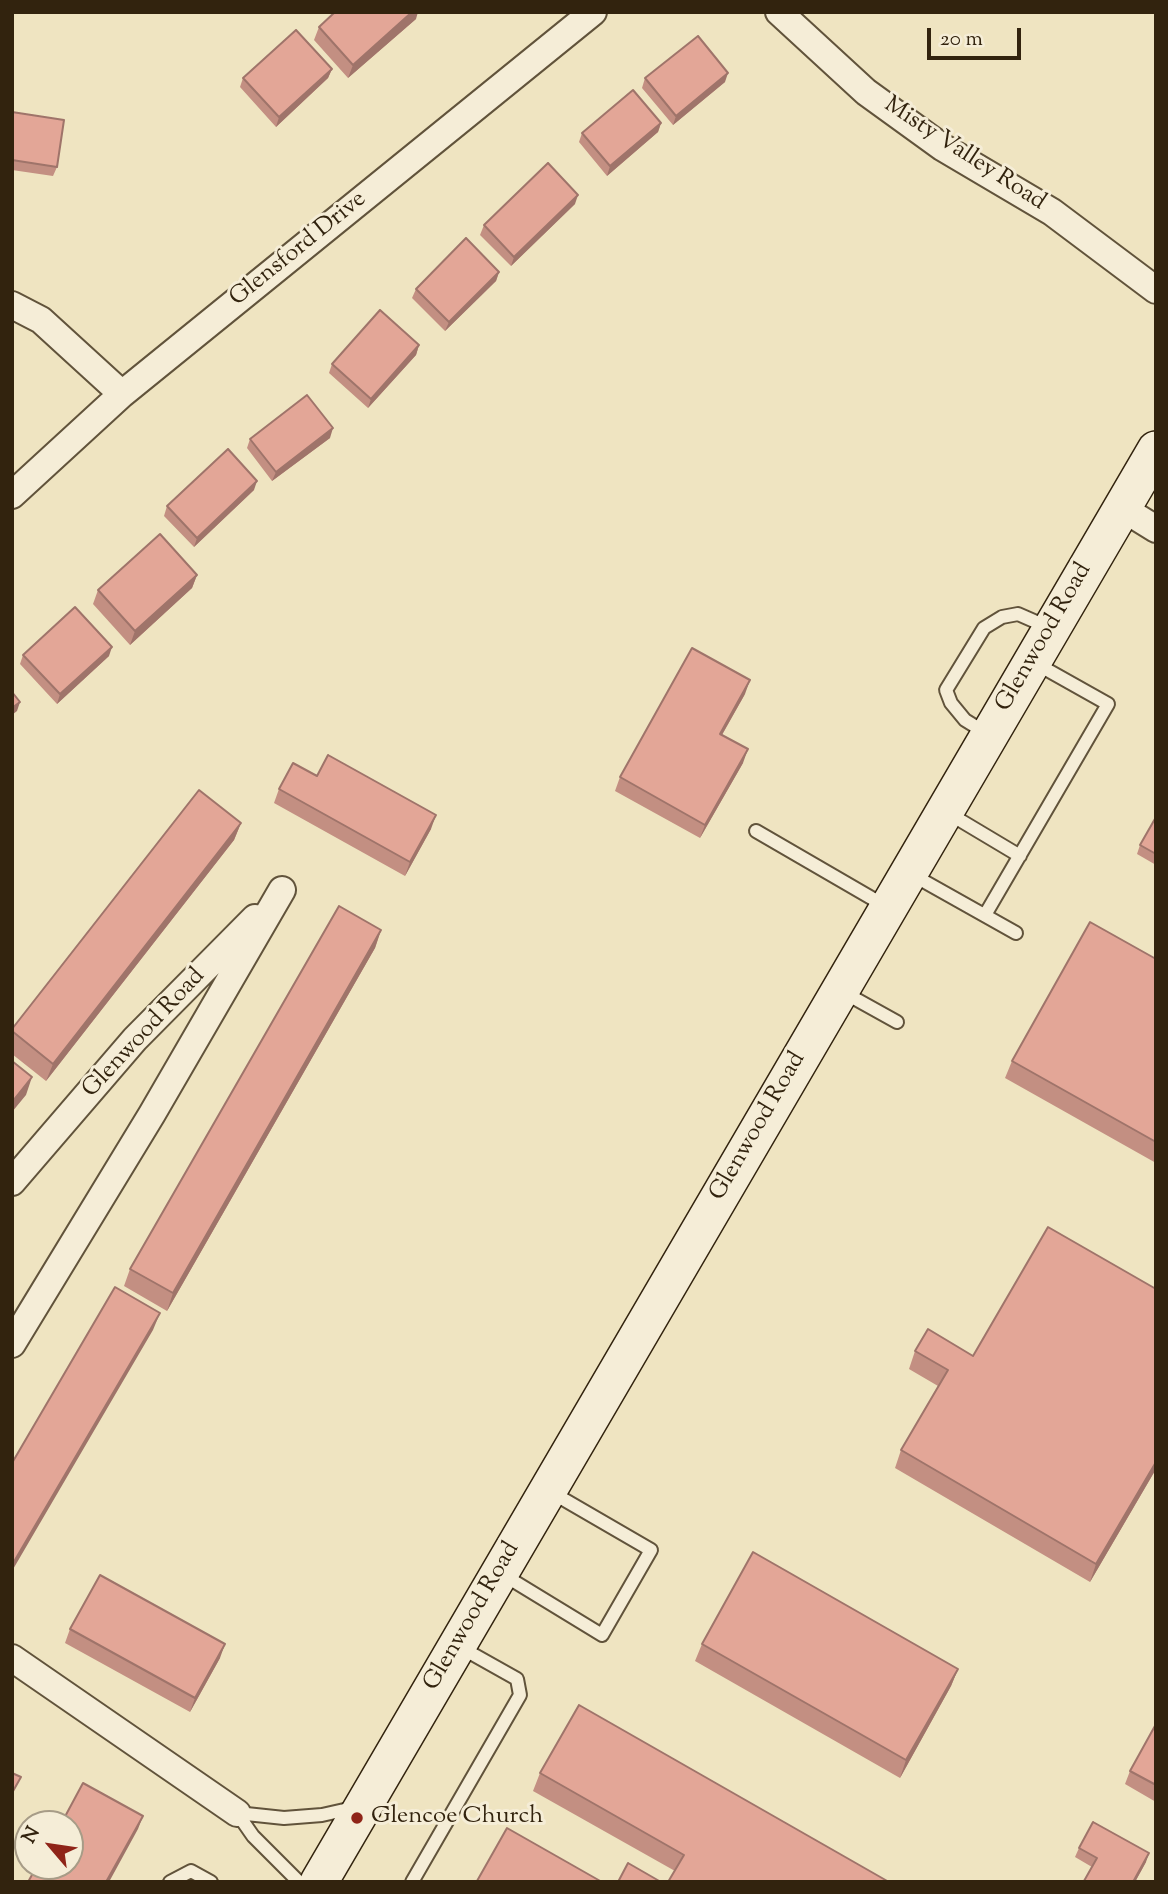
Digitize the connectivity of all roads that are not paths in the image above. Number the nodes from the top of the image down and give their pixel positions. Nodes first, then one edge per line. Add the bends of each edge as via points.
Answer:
1 (593, 12) edge
2 (779, 12) edge
3 (1156, 290) edge
4 (12, 305) edge
5 (122, 394) junction
6 (1156, 450) edge
7 (12, 495) edge
8 (1122, 508) junction
9 (1156, 529) edge
10 (1051, 628) junction
11 (1031, 661) junction
12 (988, 734) junction
13 (944, 811) junction
14 (756, 831) dead end
15 (1020, 856) junction
16 (908, 873) junction
17 (887, 907) junction
18 (985, 915) junction
19 (1016, 933) dead end
20 (839, 990) junction
21 (897, 1022) dead end
22 (12, 1182) edge
23 (12, 1345) edge
24 (548, 1490) junction
25 (500, 1572) junction
26 (457, 1645) junction
27 (12, 1658) edge
28 (364, 1805) junction
29 (237, 1813) junction
30 (170, 1882) edge
31 (211, 1882) edge
32 (299, 1882) edge
33 (319, 1882) edge
34 (412, 1882) edge

1 - 5 street, Glensford Drive
2 - 3 street, Misty Valley Road via 866,92 942,147 1052,212
4 - 5 street via 41,320
5 - 7 street, Glensford Drive
6 - 8 main road, Glenwood Road
8 - 9 street
8 - 10 main road, Glenwood Road
10 - 11 main road, Glenwood Road
10 - 12 lane via 1018,614 1002,617 984,628 946,691 965,720
11 - 12 main road, Glenwood Road
11 - 15 lane via 1108,704
12 - 13 main road, Glenwood Road
13 - 15 lane
13 - 16 main road, Glenwood Road
14 - 17 lane
15 - 18 lane
16 - 17 main road, Glenwood Road
16 - 18 lane
17 - 20 main road, Glenwood Road
18 - 19 lane
20 - 21 lane
20 - 24 main road, Glenwood Road
22 - 23 street, Glenwood Road via 135,1039 282,890
24 - 25 main road, Glenwood Road
24 - 25 lane via 651,1550 602,1636
25 - 26 main road, Glenwood Road
26 - 28 main road, Glenwood Road
26 - 34 lane via 517,1679 520,1695
27 - 29 street
28 - 29 lane via 284,1818
28 - 33 main road, Glenwood Road
29 - 32 lane
30 - 31 lane via 191,1871

